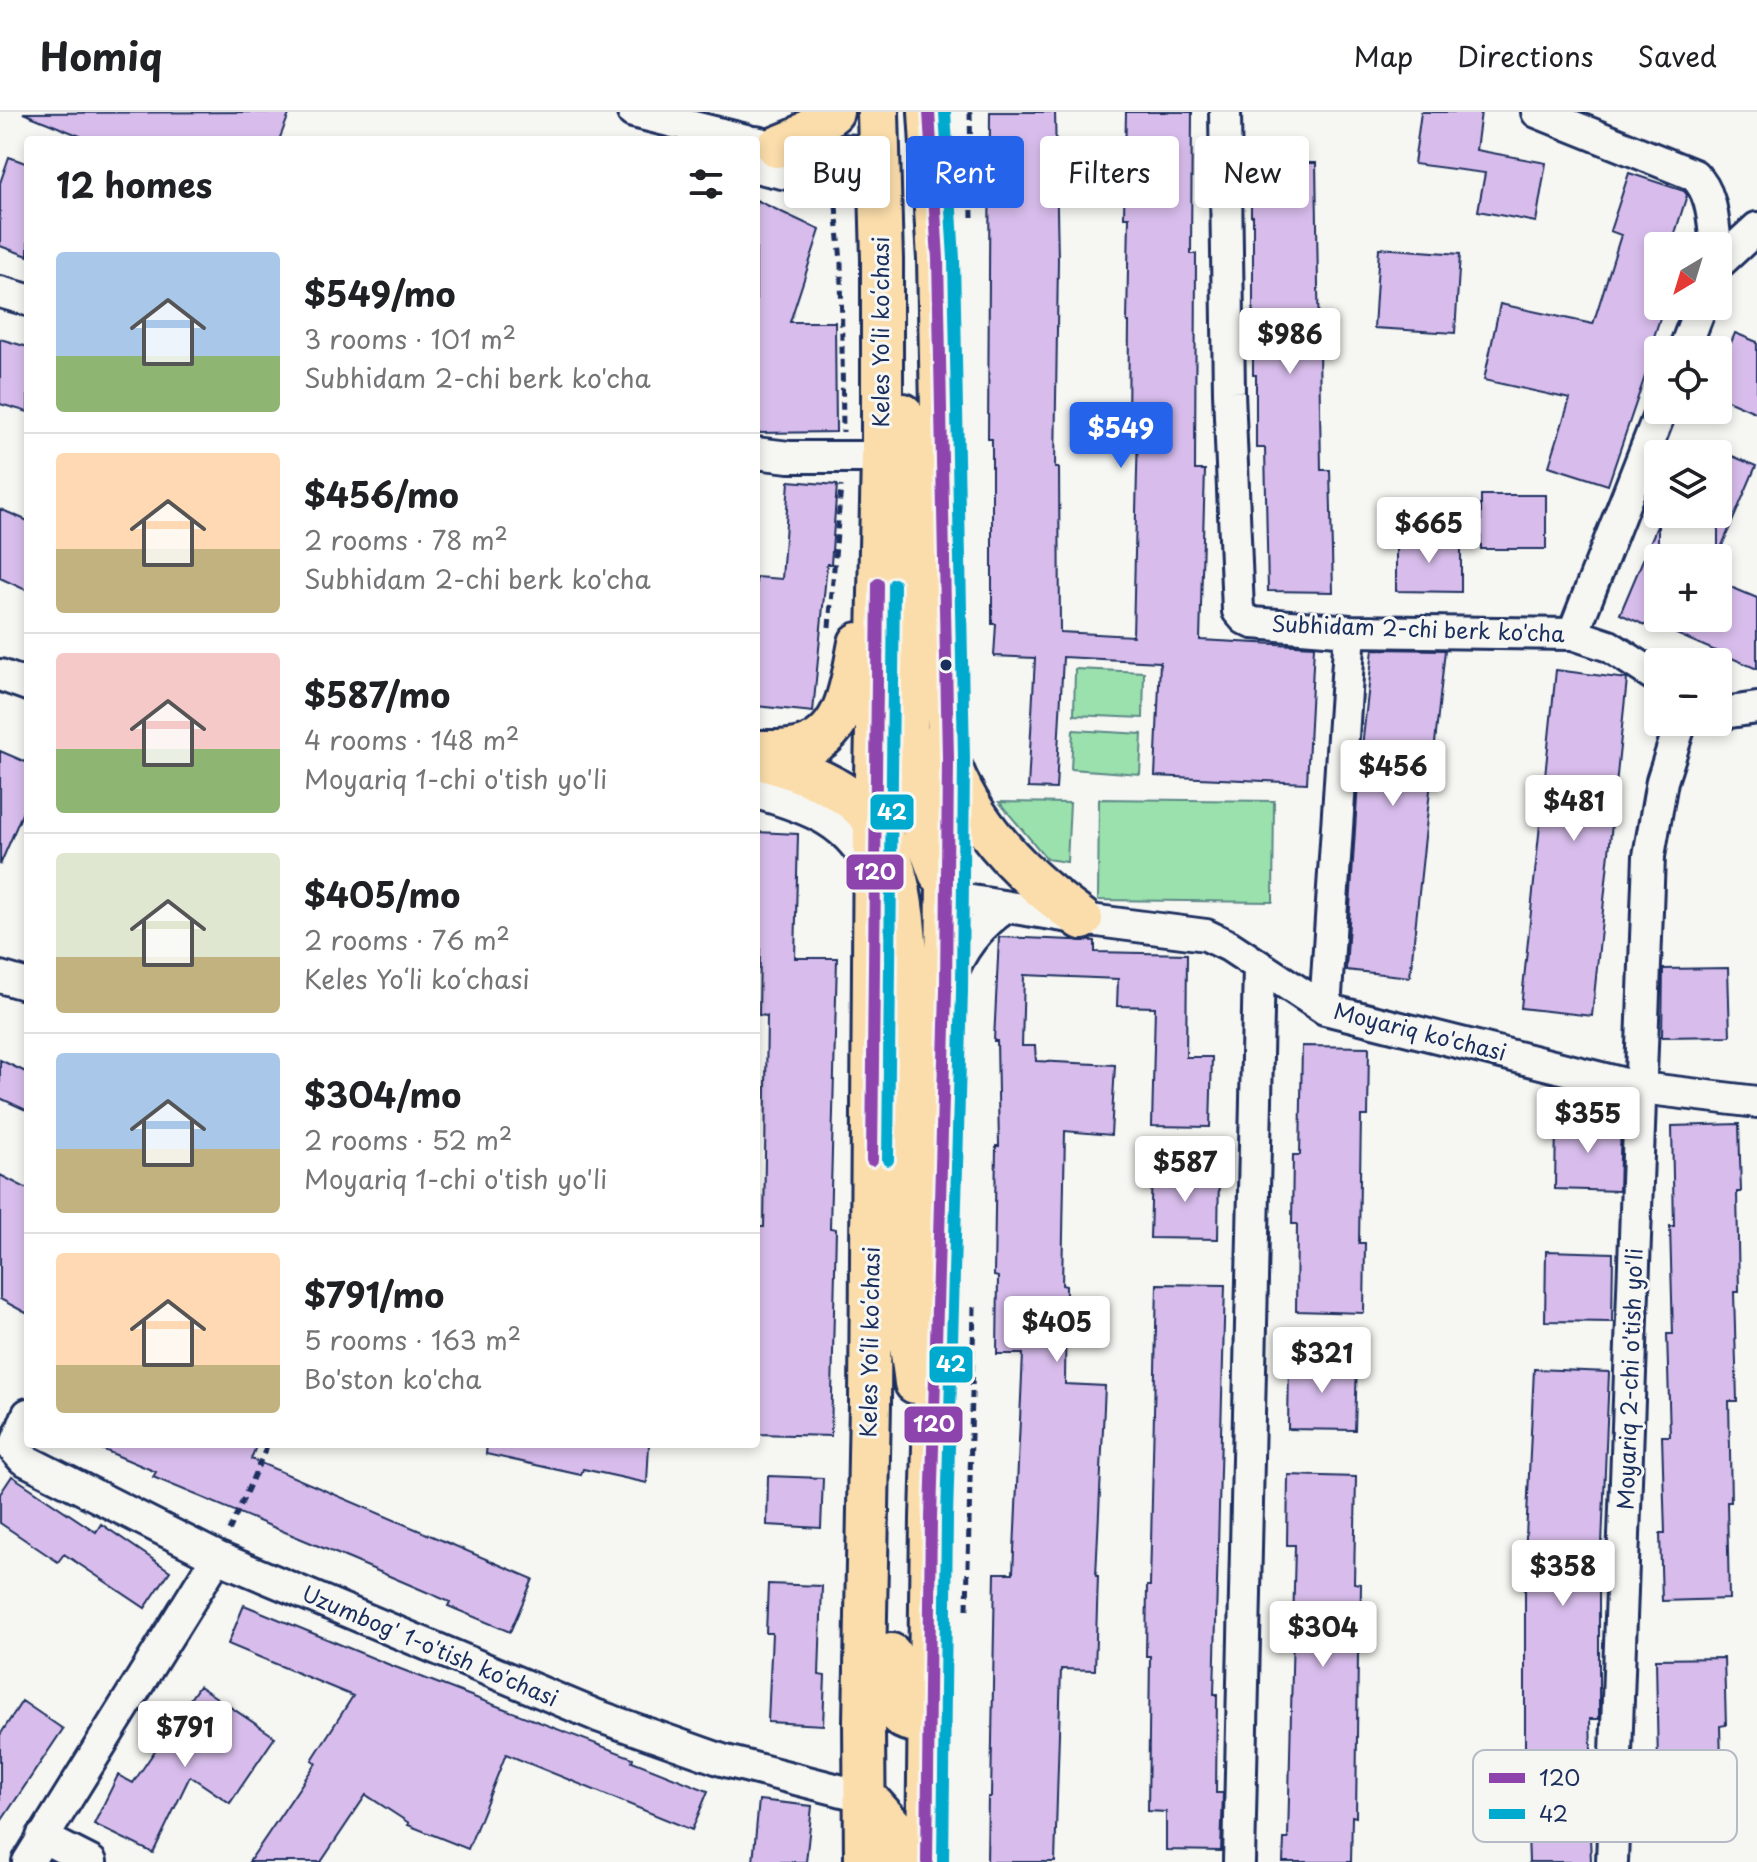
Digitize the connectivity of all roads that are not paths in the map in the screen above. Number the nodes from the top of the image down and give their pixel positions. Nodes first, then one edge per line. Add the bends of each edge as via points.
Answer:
1 (624, 112) edge
2 (633, 112) edge
3 (833, 112) edge
4 (878, 112) edge
5 (1225, 112) edge
6 (1537, 112) edge
7 (675, 136) edge
8 (715, 136) edge
9 (879, 136) edge
10 (760, 149) edge
11 (760, 149) edge
12 (784, 153) edge
13 (881, 208) edge
14 (935, 208) edge
15 (1757, 228) edge
16 (1714, 232) edge
17 (1732, 250) edge
18 (882, 260) junction
19 (0, 292) edge
20 (24, 299) edge
21 (1656, 424) edge
22 (760, 453) edge
23 (882, 457) junction
24 (879, 549) junction
25 (1350, 631) junction
26 (1573, 634) junction
27 (1644, 669) edge
28 (0, 675) edge
29 (24, 684) edge
30 (1757, 708) edge
31 (1732, 712) edge
32 (1676, 736) edge
33 (760, 751) edge
34 (760, 759) edge
35 (948, 759) junction
36 (760, 794) edge
37 (916, 810) junction
38 (819, 814) junction
39 (874, 821) junction
40 (888, 891) junction
41 (947, 897) junction
42 (1005, 908) junction
43 (1082, 919) junction
44 (1259, 966) junction
45 (0, 977) edge
46 (24, 984) edge
47 (946, 991) junction
48 (1325, 1009) junction
49 (1641, 1088) junction
50 (1757, 1102) edge
51 (870, 1403) junction
52 (24, 1424) edge
53 (931, 1518) junction
54 (217, 1557) junction
55 (928, 1722) junction
56 (1616, 1750) edge
57 (866, 1797) junction
58 (1613, 1842) edge
59 (35, 1850) edge
60 (91, 1862) edge
61 (865, 1862) edge
62 (900, 1862) edge
63 (927, 1862) edge
64 (1239, 1862) edge
65 (1612, 1862) edge

1 - 7 street
2 - 8 street
3 - 10 main road via 799,138
4 - 9 main road, Keles Yoʻli koʻchasi
5 - 25 street, Subhidam 2-chi berk ko'cha via 1238,611 1253,623
6 - 16 street via 1694,175 1709,197
11 - 12 street
13 - 18 main road, Keles Yoʻli koʻchasi
14 - 35 main road
15 - 17 street
18 - 23 main road, Keles Yoʻli koʻchasi
18 - 37 main road via 912,484 907,727
19 - 20 street
21 - 26 street
22 - 23 street
23 - 24 main road, Keles Yoʻli koʻchasi
24 - 33 main road via 848,698 838,718 812,744
24 - 39 main road
25 - 26 street, Subhidam 2-chi berk ko'cha
25 - 48 street
26 - 27 street, Subhidam 2-chi berk ko'cha via 1609,646
28 - 29 street
30 - 31 street
32 - 49 street, Moyariq 2-chi o'tish yo'li via 1662,781 1649,856
34 - 39 main road via 825,783
35 - 37 main road via 940,784
35 - 41 main road
35 - 43 main road via 969,803 1000,846 1032,881
36 - 38 street
37 - 39 main road
37 - 41 main road
38 - 39 street
38 - 40 street via 858,847
39 - 40 main road via 886,842
40 - 41 main road
40 - 51 main road, Keles Yoʻli koʻchasi
40 - 53 main road via 907,992 906,1307
41 - 42 street, Moyariq ko'chasi
41 - 47 main road
42 - 43 street, Moyariq ko'chasi
42 - 47 street via 972,937
43 - 44 street, Moyariq ko'chasi via 1206,935
44 - 48 street, Moyariq ko'chasi
44 - 64 street
45 - 46 street
47 - 53 main road
48 - 49 street, Moyariq ko'chasi
49 - 50 street, Moyariq ko'chasi
49 - 56 street, Moyariq 2-chi o'tish yo'li
51 - 55 main road via 891,1527 892,1708 900,1718
51 - 57 main road, Keles Yoʻli koʻchasi
52 - 54 street, Uzumbog' 1-o'tish ko'chasi via 14,1449 23,1459
53 - 55 main road
54 - 57 street, Uzumbog' 1-o'tish ko'chasi via 598,1716 722,1760
54 - 59 street
55 - 63 main road
57 - 61 main road, Keles Yoʻli koʻchasi
57 - 62 main road via 892,1826
58 - 65 street, Moyariq 2-chi o'tish yo'li
59 - 60 street

